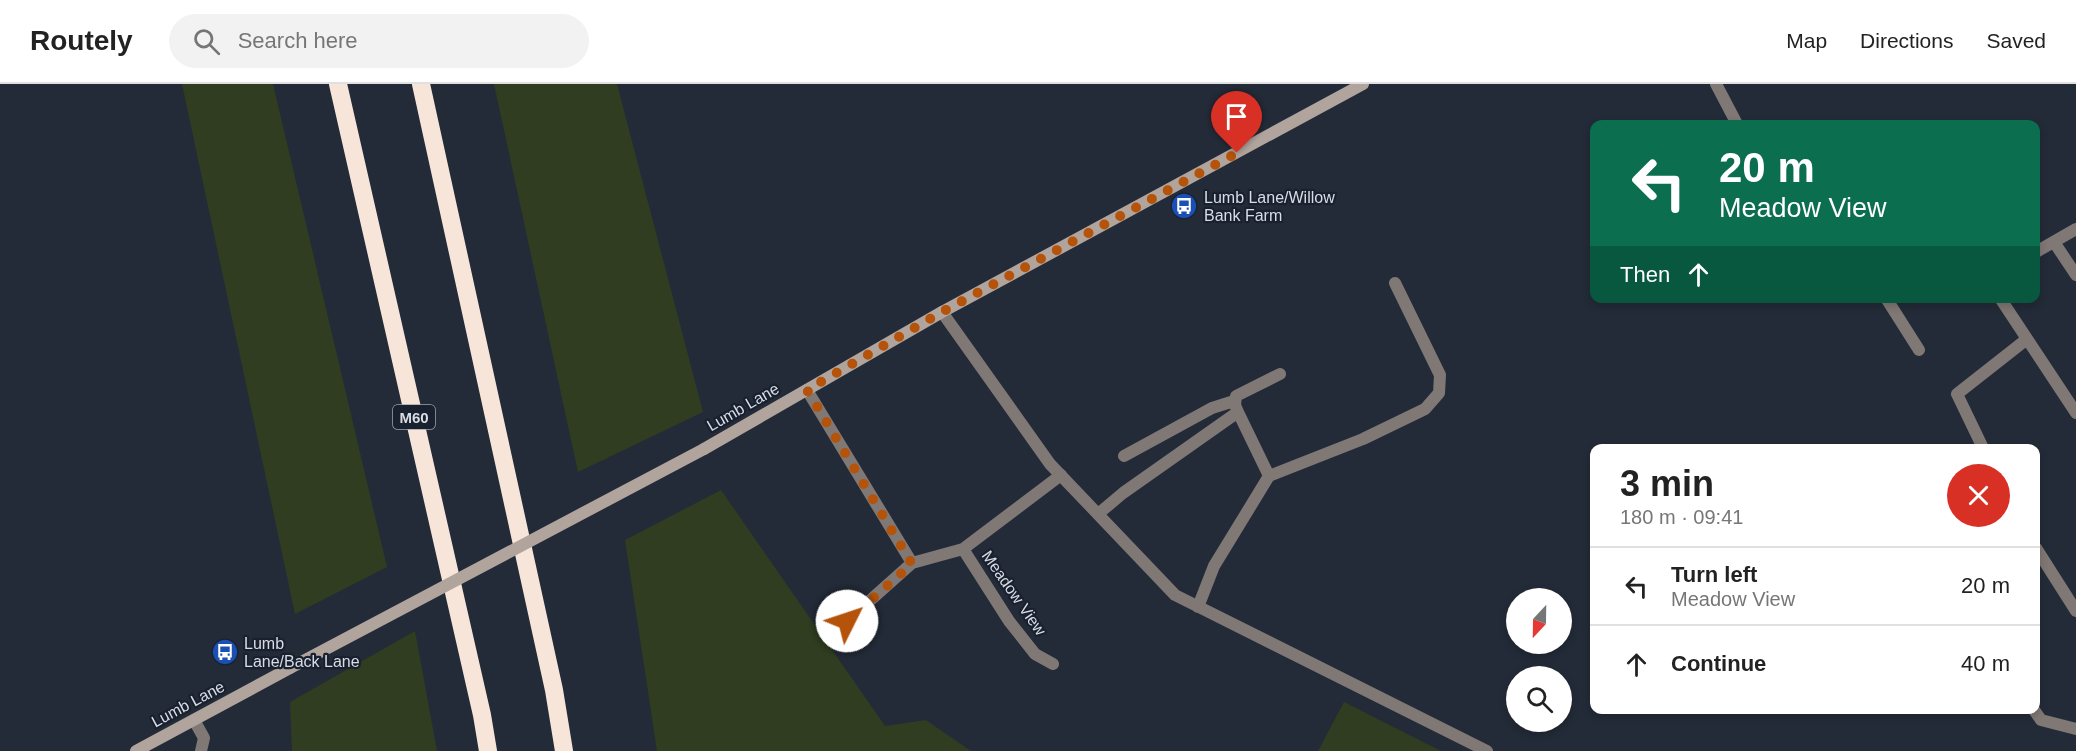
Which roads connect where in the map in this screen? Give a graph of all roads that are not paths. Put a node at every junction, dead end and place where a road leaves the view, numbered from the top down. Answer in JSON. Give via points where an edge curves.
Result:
{"nodes":[{"id":1,"x":338,"y":84,"type":"edge"},
{"id":2,"x":421,"y":84,"type":"edge"},
{"id":3,"x":1363,"y":84,"type":"edge"},
{"id":4,"x":1716,"y":84,"type":"edge"},
{"id":5,"x":1735,"y":120,"type":"edge"},
{"id":6,"x":2076,"y":229,"type":"edge"},
{"id":7,"x":2054,"y":242,"type":"junction"},
{"id":8,"x":2040,"y":250,"type":"edge"},
{"id":9,"x":2076,"y":274,"type":"edge"},
{"id":10,"x":1395,"y":283,"type":"dead end"},
{"id":11,"x":1889,"y":303,"type":"edge"},
{"id":12,"x":2003,"y":303,"type":"edge"},
{"id":13,"x":942,"y":312,"type":"junction"},
{"id":14,"x":2027,"y":339,"type":"junction"},
{"id":15,"x":1919,"y":350,"type":"dead end"},
{"id":16,"x":1280,"y":374,"type":"dead end"},
{"id":17,"x":807,"y":390,"type":"junction"},
{"id":18,"x":1236,"y":407,"type":"junction"},
{"id":19,"x":2076,"y":413,"type":"edge"},
{"id":20,"x":1981,"y":444,"type":"edge"},
{"id":21,"x":1124,"y":456,"type":"dead end"},
{"id":22,"x":1061,"y":476,"type":"junction"},
{"id":23,"x":1269,"y":476,"type":"junction"},
{"id":24,"x":1098,"y":514,"type":"junction"},
{"id":25,"x":963,"y":549,"type":"junction"},
{"id":26,"x":2040,"y":554,"type":"edge"},
{"id":27,"x":912,"y":564,"type":"junction"},
{"id":28,"x":1198,"y":607,"type":"junction"},
{"id":29,"x":2076,"y":610,"type":"edge"},
{"id":30,"x":847,"y":621,"type":"dead end"},
{"id":31,"x":1053,"y":664,"type":"dead end"},
{"id":32,"x":2037,"y":714,"type":"edge"},
{"id":33,"x":194,"y":720,"type":"junction"},
{"id":34,"x":2076,"y":729,"type":"edge"},
{"id":35,"x":136,"y":751,"type":"edge"},
{"id":36,"x":201,"y":751,"type":"edge"},
{"id":37,"x":488,"y":751,"type":"edge"},
{"id":38,"x":564,"y":751,"type":"edge"},
{"id":39,"x":1487,"y":751,"type":"edge"}],
"edges":[{"from":1,"to":37,"type":"highway","number":"M60"},
{"from":2,"to":38,"type":"highway","via":[[554,690]]},
{"from":3,"to":13,"type":"street","name":"Lumb Lane"},
{"from":4,"to":5,"type":"street"},
{"from":6,"to":7,"type":"street"},
{"from":7,"to":8,"type":"street"},
{"from":7,"to":9,"type":"street"},
{"from":10,"to":23,"type":"street","via":[[1440,375],[1439,393],[1425,409],[1363,440]]},
{"from":11,"to":15,"type":"street"},
{"from":12,"to":14,"type":"street"},
{"from":13,"to":17,"type":"street","name":"Lumb Lane"},
{"from":13,"to":22,"type":"street"},
{"from":14,"to":19,"type":"street"},
{"from":14,"to":20,"type":"street","via":[[1957,394]]},
{"from":16,"to":18,"type":"street","via":[[1236,396]]},
{"from":17,"to":27,"type":"street"},
{"from":17,"to":33,"type":"street","name":"Lumb Lane","bridge":true,"via":[[704,449]]},
{"from":18,"to":21,"type":"street","via":[[1212,408]]},
{"from":18,"to":23,"type":"street"},
{"from":18,"to":24,"type":"street"},
{"from":22,"to":24,"type":"street"},
{"from":22,"to":25,"type":"street"},
{"from":23,"to":28,"type":"street","via":[[1214,566]]},
{"from":24,"to":28,"type":"street","via":[[1175,595]]},
{"from":25,"to":27,"type":"street","name":"Meadow View"},
{"from":25,"to":31,"type":"street","name":"Meadow View","via":[[1035,654]]},
{"from":26,"to":29,"type":"street"},
{"from":27,"to":30,"type":"street","name":"Meadow View"},
{"from":28,"to":39,"type":"street"},
{"from":32,"to":34,"type":"street","via":[[2041,720]]},
{"from":33,"to":35,"type":"street","name":"Lumb Lane"},
{"from":33,"to":36,"type":"street","via":[[204,738]]}]}
